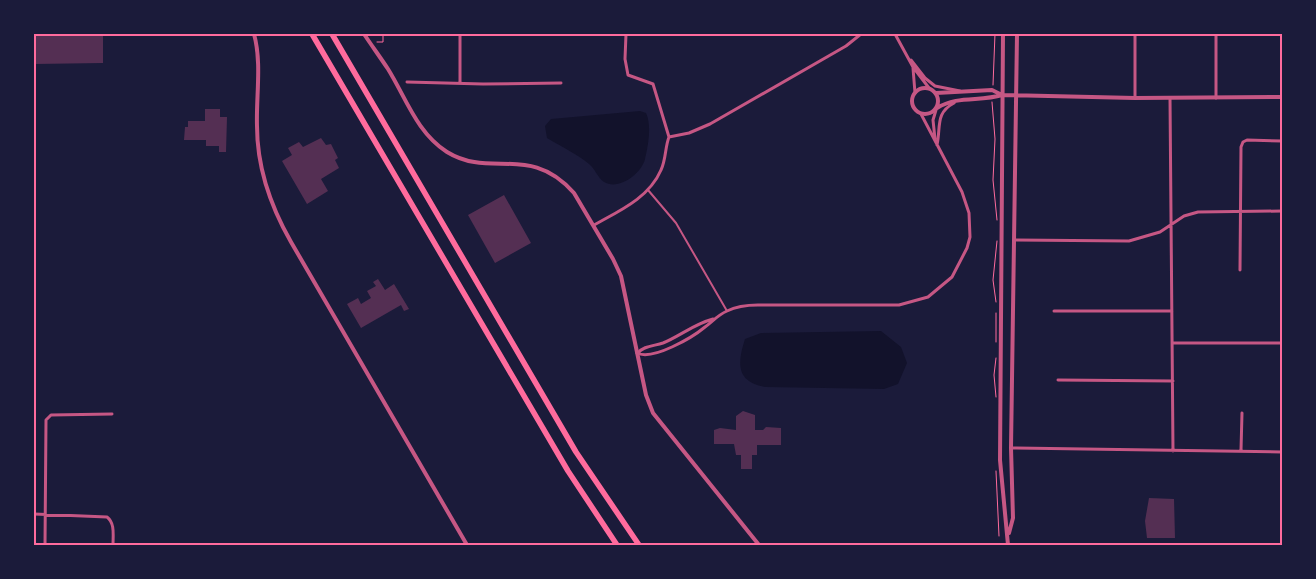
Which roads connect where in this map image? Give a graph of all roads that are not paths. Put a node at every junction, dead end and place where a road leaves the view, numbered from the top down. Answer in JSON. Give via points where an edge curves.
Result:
{"nodes":[{"id":1,"x":254,"y":34,"type":"edge"},
{"id":2,"x":312,"y":34,"type":"edge"},
{"id":3,"x":332,"y":34,"type":"edge"},
{"id":4,"x":364,"y":34,"type":"edge"},
{"id":5,"x":460,"y":34,"type":"edge"},
{"id":6,"x":626,"y":34,"type":"edge"},
{"id":7,"x":861,"y":34,"type":"edge"},
{"id":8,"x":895,"y":34,"type":"edge"},
{"id":9,"x":1003,"y":34,"type":"edge"},
{"id":10,"x":1017,"y":34,"type":"edge"},
{"id":11,"x":1135,"y":34,"type":"edge"},
{"id":12,"x":1216,"y":34,"type":"edge"},
{"id":13,"x":910,"y":60,"type":"junction"},
{"id":14,"x":913,"y":67,"type":"junction"},
{"id":15,"x":407,"y":82,"type":"dead end"},
{"id":16,"x":460,"y":83,"type":"junction"},
{"id":17,"x":561,"y":83,"type":"dead end"},
{"id":18,"x":929,"y":88,"type":"junction"},
{"id":19,"x":960,"y":91,"type":"junction"},
{"id":20,"x":915,"y":92,"type":"junction"},
{"id":21,"x":936,"y":93,"type":"junction"},
{"id":22,"x":1002,"y":95,"type":"junction"},
{"id":23,"x":1015,"y":95,"type":"junction"},
{"id":24,"x":1282,"y":97,"type":"edge"},
{"id":25,"x":962,"y":98,"type":"junction"},
{"id":26,"x":1135,"y":98,"type":"junction"},
{"id":27,"x":1170,"y":98,"type":"junction"},
{"id":28,"x":1216,"y":98,"type":"junction"},
{"id":29,"x":936,"y":109,"type":"junction"},
{"id":30,"x":922,"y":114,"type":"junction"},
{"id":31,"x":670,"y":137,"type":"junction"},
{"id":32,"x":935,"y":140,"type":"junction"},
{"id":33,"x":1282,"y":141,"type":"edge"},
{"id":34,"x":937,"y":145,"type":"junction"},
{"id":35,"x":648,"y":190,"type":"junction"},
{"id":36,"x":1240,"y":210,"type":"junction"},
{"id":37,"x":1282,"y":211,"type":"edge"},
{"id":38,"x":1172,"y":224,"type":"junction"},
{"id":39,"x":594,"y":225,"type":"junction"},
{"id":40,"x":1013,"y":240,"type":"junction"},
{"id":41,"x":1240,"y":270,"type":"dead end"},
{"id":42,"x":727,"y":311,"type":"junction"},
{"id":43,"x":1054,"y":311,"type":"dead end"},
{"id":44,"x":1172,"y":311,"type":"junction"},
{"id":45,"x":713,"y":318,"type":"junction"},
{"id":46,"x":1173,"y":343,"type":"junction"},
{"id":47,"x":1282,"y":343,"type":"edge"},
{"id":48,"x":637,"y":353,"type":"junction"},
{"id":49,"x":1058,"y":380,"type":"dead end"},
{"id":50,"x":1173,"y":381,"type":"junction"},
{"id":51,"x":1242,"y":413,"type":"dead end"},
{"id":52,"x":112,"y":414,"type":"dead end"},
{"id":53,"x":1011,"y":448,"type":"junction"},
{"id":54,"x":1241,"y":450,"type":"junction"},
{"id":55,"x":1173,"y":451,"type":"junction"},
{"id":56,"x":1282,"y":452,"type":"edge"},
{"id":57,"x":34,"y":514,"type":"edge"},
{"id":58,"x":46,"y":514,"type":"junction"},
{"id":59,"x":1008,"y":535,"type":"junction"},
{"id":60,"x":45,"y":545,"type":"edge"},
{"id":61,"x":113,"y":545,"type":"edge"},
{"id":62,"x":467,"y":545,"type":"edge"},
{"id":63,"x":617,"y":545,"type":"edge"},
{"id":64,"x":639,"y":545,"type":"edge"},
{"id":65,"x":759,"y":545,"type":"edge"},
{"id":66,"x":1008,"y":545,"type":"edge"}],
"edges":[{"from":1,"to":62,"type":"street","via":[[258,55],[258,148],[274,210]]},
{"from":2,"to":63,"type":"highway","via":[[568,471]]},
{"from":3,"to":64,"type":"highway","via":[[576,452]]},
{"from":4,"to":39,"type":"street","via":[[421,128],[438,145],[449,153],[474,161],[541,168],[566,184]]},
{"from":5,"to":16,"type":"street"},
{"from":6,"to":31,"type":"street","via":[[628,74],[653,84]]},
{"from":7,"to":31,"type":"street","via":[[846,46],[710,124]]},
{"from":8,"to":13,"type":"street"},
{"from":9,"to":22,"type":"street"},
{"from":10,"to":23,"type":"street"},
{"from":11,"to":26,"type":"street"},
{"from":12,"to":28,"type":"street"},
{"from":13,"to":14,"type":"street"},
{"from":13,"to":19,"type":"street","via":[[935,86]]},
{"from":14,"to":18,"type":"street"},
{"from":14,"to":20,"type":"street"},
{"from":15,"to":16,"type":"street"},
{"from":16,"to":17,"type":"street"},
{"from":18,"to":20,"type":"street"},
{"from":18,"to":21,"type":"street"},
{"from":19,"to":21,"type":"street"},
{"from":19,"to":22,"type":"street","via":[[992,90]]},
{"from":20,"to":30,"type":"street","via":[[912,104]]},
{"from":21,"to":29,"type":"street","via":[[939,102]]},
{"from":22,"to":23,"type":"street"},
{"from":22,"to":25,"type":"street"},
{"from":22,"to":59,"type":"street","via":[[1000,460]]},
{"from":23,"to":26,"type":"street"},
{"from":23,"to":40,"type":"street"},
{"from":24,"to":28,"type":"street"},
{"from":25,"to":29,"type":"street"},
{"from":25,"to":34,"type":"street","via":[[949,105],[940,116]]},
{"from":26,"to":27,"type":"street"},
{"from":27,"to":28,"type":"street"},
{"from":27,"to":38,"type":"street"},
{"from":29,"to":30,"type":"street","via":[[930,114]]},
{"from":29,"to":32,"type":"street","via":[[933,120]]},
{"from":30,"to":32,"type":"street"},
{"from":31,"to":35,"type":"street","via":[[662,170]]},
{"from":32,"to":34,"type":"street"},
{"from":33,"to":36,"type":"street","via":[[1243,142]]},
{"from":34,"to":42,"type":"street","via":[[966,200],[970,225],[961,264],[937,292],[899,305],[758,305]]},
{"from":35,"to":39,"type":"street"},
{"from":35,"to":42,"type":"lane","via":[[675,221]]},
{"from":36,"to":37,"type":"street"},
{"from":36,"to":38,"type":"street","via":[[1198,212]]},
{"from":36,"to":41,"type":"street"},
{"from":38,"to":40,"type":"street","via":[[1145,238],[1129,241]]},
{"from":38,"to":44,"type":"street"},
{"from":39,"to":48,"type":"street","via":[[621,276]]},
{"from":40,"to":53,"type":"street"},
{"from":42,"to":45,"type":"street"},
{"from":43,"to":44,"type":"street"},
{"from":44,"to":46,"type":"street"},
{"from":45,"to":48,"type":"street"},
{"from":45,"to":48,"type":"street","via":[[672,347],[645,355]]},
{"from":46,"to":47,"type":"street"},
{"from":46,"to":50,"type":"street"},
{"from":48,"to":65,"type":"street","via":[[653,413]]},
{"from":49,"to":50,"type":"street"},
{"from":50,"to":55,"type":"street"},
{"from":51,"to":54,"type":"street"},
{"from":52,"to":58,"type":"street","via":[[61,413],[46,420]]},
{"from":53,"to":55,"type":"street"},
{"from":53,"to":59,"type":"street","via":[[1013,518]]},
{"from":54,"to":55,"type":"street"},
{"from":54,"to":56,"type":"street"},
{"from":57,"to":58,"type":"street"},
{"from":58,"to":60,"type":"street"},
{"from":58,"to":61,"type":"street","via":[[98,515],[111,520]]},
{"from":59,"to":66,"type":"street"}]}
